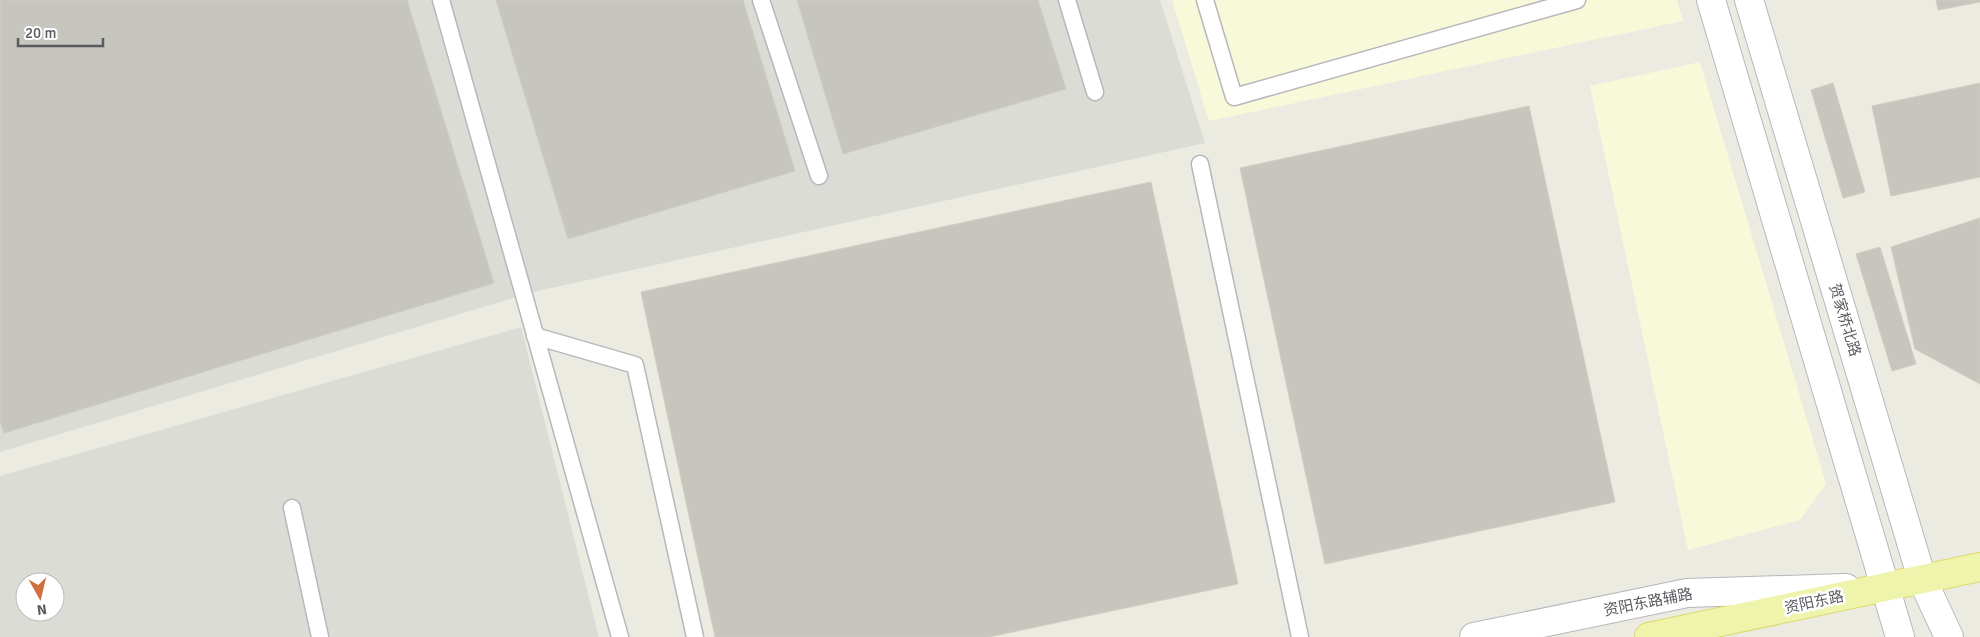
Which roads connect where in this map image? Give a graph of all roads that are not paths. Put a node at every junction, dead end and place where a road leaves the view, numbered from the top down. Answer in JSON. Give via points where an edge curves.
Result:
{"nodes":[{"id":1,"x":441,"y":0,"type":"edge"},
{"id":2,"x":761,"y":0,"type":"edge"},
{"id":3,"x":1068,"y":0,"type":"edge"},
{"id":4,"x":1205,"y":0,"type":"edge"},
{"id":5,"x":1577,"y":0,"type":"edge"},
{"id":6,"x":1711,"y":0,"type":"edge"},
{"id":7,"x":1749,"y":0,"type":"edge"},
{"id":8,"x":1095,"y":92,"type":"dead end"},
{"id":9,"x":1200,"y":164,"type":"dead end"},
{"id":10,"x":819,"y":176,"type":"dead end"},
{"id":11,"x":535,"y":336,"type":"junction"},
{"id":12,"x":292,"y":508,"type":"dead end"},
{"id":13,"x":1980,"y":554,"type":"edge"},
{"id":14,"x":1980,"y":567,"type":"edge"},
{"id":15,"x":1922,"y":579,"type":"junction"},
{"id":16,"x":1885,"y":587,"type":"junction"},
{"id":17,"x":320,"y":637,"type":"edge"},
{"id":18,"x":620,"y":637,"type":"edge"},
{"id":19,"x":695,"y":637,"type":"edge"},
{"id":20,"x":1300,"y":637,"type":"edge"},
{"id":21,"x":1474,"y":637,"type":"edge"},
{"id":22,"x":1649,"y":637,"type":"edge"},
{"id":23,"x":1900,"y":637,"type":"edge"},
{"id":24,"x":1949,"y":637,"type":"edge"}],
"edges":[{"from":1,"to":11,"type":"lane"},
{"from":2,"to":10,"type":"lane"},
{"from":3,"to":8,"type":"lane"},
{"from":4,"to":5,"type":"lane","via":[[1234,97]]},
{"from":6,"to":16,"type":"main road"},
{"from":7,"to":15,"type":"main road","name":"贺家桥北路"},
{"from":9,"to":20,"type":"lane"},
{"from":11,"to":18,"type":"lane"},
{"from":11,"to":19,"type":"lane","via":[[635,365]]},
{"from":12,"to":17,"type":"lane"},
{"from":13,"to":15,"type":"main road"},
{"from":14,"to":15,"type":"main road","name":"资阳东路"},
{"from":15,"to":16,"type":"main road","name":"资阳东路"},
{"from":15,"to":24,"type":"main road","name":"贺家桥北路"},
{"from":16,"to":21,"type":"main road","name":"资阳东路辅路","via":[[1687,593]]},
{"from":16,"to":22,"type":"main road","name":"资阳东路"},
{"from":16,"to":23,"type":"main road"}]}
